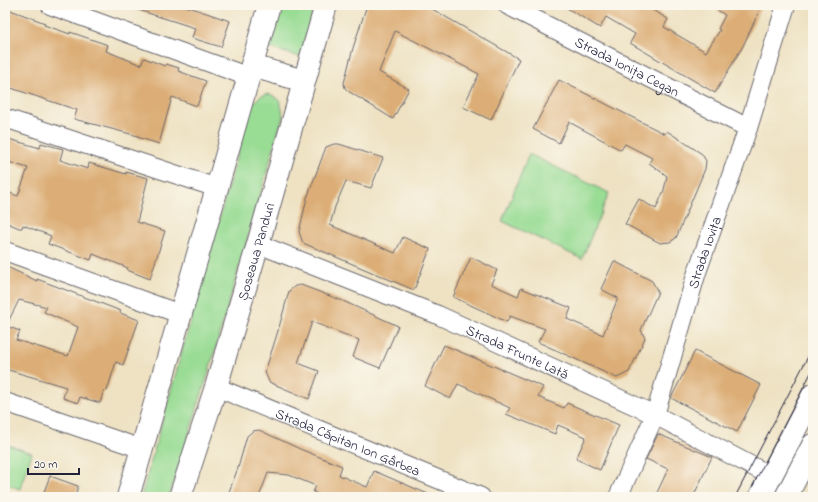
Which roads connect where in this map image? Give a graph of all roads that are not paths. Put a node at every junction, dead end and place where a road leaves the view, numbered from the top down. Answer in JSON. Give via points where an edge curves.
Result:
{"nodes":[{"id":1,"x":50,"y":5,"type":"edge"},
{"id":2,"x":269,"y":5,"type":"edge"},
{"id":3,"x":326,"y":5,"type":"edge"},
{"id":4,"x":507,"y":5,"type":"edge"},
{"id":5,"x":786,"y":5,"type":"edge"},
{"id":6,"x":251,"y":71,"type":"junction"},
{"id":7,"x":304,"y":81,"type":"junction"},
{"id":8,"x":5,"y":118,"type":"edge"},
{"id":9,"x":748,"y":128,"type":"junction"},
{"id":10,"x":218,"y":188,"type":"junction"},
{"id":11,"x":258,"y":244,"type":"junction"},
{"id":12,"x":5,"y":251,"type":"edge"},
{"id":13,"x":180,"y":314,"type":"junction"},
{"id":14,"x":216,"y":387,"type":"junction"},
{"id":15,"x":813,"y":395,"type":"edge"},
{"id":16,"x":5,"y":402,"type":"edge"},
{"id":17,"x":655,"y":415,"type":"junction"},
{"id":18,"x":813,"y":445,"type":"edge"},
{"id":19,"x":142,"y":449,"type":"junction"},
{"id":20,"x":771,"y":476,"type":"junction"},
{"id":21,"x":789,"y":492,"type":"edge"},
{"id":22,"x":128,"y":497,"type":"edge"},
{"id":23,"x":180,"y":497,"type":"edge"},
{"id":24,"x":481,"y":497,"type":"edge"},
{"id":25,"x":618,"y":497,"type":"edge"},
{"id":26,"x":760,"y":497,"type":"edge"}],
"edges":[{"from":1,"to":6,"type":"street"},
{"from":2,"to":6,"type":"main road"},
{"from":3,"to":7,"type":"main road","name":"Șoseaua Panduri"},
{"from":4,"to":9,"type":"street","name":"Strada Ionița Cegan"},
{"from":5,"to":9,"type":"street","name":"Strada Iovița"},
{"from":6,"to":7,"type":"main road"},
{"from":6,"to":10,"type":"main road"},
{"from":7,"to":11,"type":"main road","name":"Șoseaua Panduri"},
{"from":8,"to":10,"type":"street"},
{"from":9,"to":17,"type":"street","name":"Strada Iovița","via":[[697,272]]},
{"from":10,"to":13,"type":"main road"},
{"from":11,"to":14,"type":"main road","name":"Șoseaua Panduri"},
{"from":11,"to":17,"type":"street","name":"Strada Frunte Lată","via":[[438,314]]},
{"from":12,"to":13,"type":"street"},
{"from":13,"to":19,"type":"main road"},
{"from":14,"to":23,"type":"main road","name":"Șoseaua Panduri"},
{"from":14,"to":24,"type":"street","name":"Strada Căpitan Ion Gârbea"},
{"from":15,"to":20,"type":"main road"},
{"from":16,"to":19,"type":"street"},
{"from":17,"to":20,"type":"street","name":"Strada Frunte Lată"},
{"from":17,"to":25,"type":"street","name":"Strada Iovița"},
{"from":18,"to":21,"type":"main road"},
{"from":19,"to":22,"type":"main road"},
{"from":20,"to":21,"type":"main road"},
{"from":20,"to":26,"type":"main road"}]}
